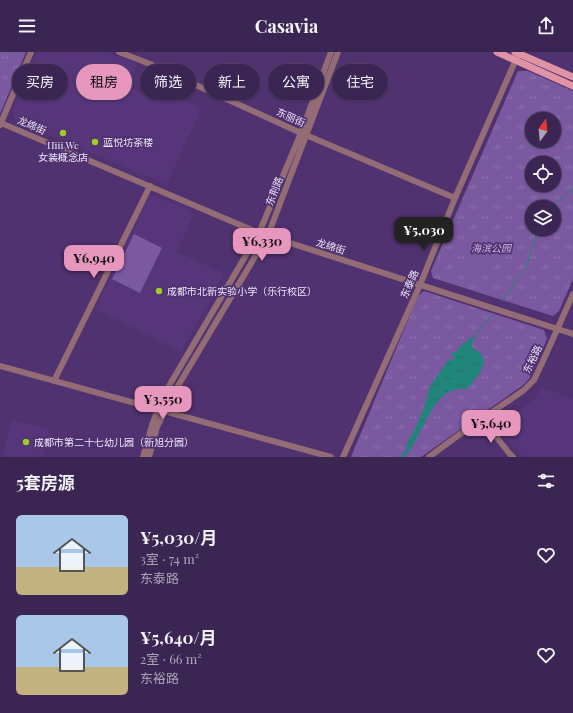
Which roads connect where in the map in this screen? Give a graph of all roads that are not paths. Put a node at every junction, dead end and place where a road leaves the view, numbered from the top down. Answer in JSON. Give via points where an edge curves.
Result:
{"nodes":[{"id":1,"x":31,"y":52,"type":"edge"},
{"id":2,"x":119,"y":52,"type":"edge"},
{"id":3,"x":331,"y":52,"type":"edge"},
{"id":4,"x":338,"y":52,"type":"edge"},
{"id":5,"x":496,"y":52,"type":"edge"},
{"id":6,"x":517,"y":54,"type":"edge"},
{"id":7,"x":573,"y":77,"type":"edge"},
{"id":8,"x":573,"y":86,"type":"edge"},
{"id":9,"x":0,"y":124,"type":"edge"},
{"id":10,"x":303,"y":134,"type":"junction"},
{"id":11,"x":150,"y":186,"type":"junction"},
{"id":12,"x":455,"y":198,"type":"junction"},
{"id":13,"x":259,"y":232,"type":"junction"},
{"id":14,"x":268,"y":235,"type":"junction"},
{"id":15,"x":420,"y":285,"type":"junction"},
{"id":16,"x":573,"y":294,"type":"edge"},
{"id":17,"x":558,"y":330,"type":"junction"},
{"id":18,"x":573,"y":334,"type":"edge"},
{"id":19,"x":0,"y":366,"type":"edge"},
{"id":20,"x":54,"y":381,"type":"junction"},
{"id":21,"x":158,"y":409,"type":"junction"},
{"id":22,"x":165,"y":411,"type":"junction"},
{"id":23,"x":482,"y":419,"type":"junction"},
{"id":24,"x":143,"y":457,"type":"edge"},
{"id":25,"x":149,"y":457,"type":"edge"},
{"id":26,"x":331,"y":457,"type":"edge"},
{"id":27,"x":343,"y":457,"type":"edge"},
{"id":28,"x":429,"y":457,"type":"edge"},
{"id":29,"x":513,"y":457,"type":"edge"}],
"edges":[{"from":1,"to":9,"type":"street"},
{"from":2,"to":10,"type":"street","name":"东丽街"},
{"from":3,"to":10,"type":"street","name":"东荆路"},
{"from":4,"to":10,"type":"street","name":"东荆路"},
{"from":5,"to":6,"type":"main road"},
{"from":6,"to":7,"type":"main road"},
{"from":6,"to":8,"type":"main road"},
{"from":6,"to":12,"type":"street","name":"东泰路"},
{"from":9,"to":11,"type":"street","name":"龙绵街"},
{"from":10,"to":12,"type":"street","name":"东丽街"},
{"from":10,"to":13,"type":"street","name":"东荆路"},
{"from":10,"to":14,"type":"street","name":"东荆路"},
{"from":11,"to":13,"type":"street","name":"龙绵街"},
{"from":11,"to":20,"type":"street"},
{"from":12,"to":15,"type":"street","name":"东泰路"},
{"from":13,"to":14,"type":"street","name":"龙绵街"},
{"from":13,"to":21,"type":"street","name":"东荆路"},
{"from":14,"to":15,"type":"street","name":"龙绵街"},
{"from":14,"to":22,"type":"street","name":"东荆路"},
{"from":15,"to":17,"type":"street","name":"龙绵街"},
{"from":15,"to":27,"type":"street","name":"东泰路"},
{"from":16,"to":17,"type":"street","name":"东裕路"},
{"from":17,"to":18,"type":"street","name":"龙绵街"},
{"from":17,"to":23,"type":"street","name":"东裕路","via":[[534,380]]},
{"from":19,"to":20,"type":"street"},
{"from":20,"to":21,"type":"street"},
{"from":21,"to":22,"type":"street"},
{"from":21,"to":24,"type":"street","name":"东荆路"},
{"from":22,"to":25,"type":"street","name":"东荆路","via":[[157,427]]},
{"from":22,"to":26,"type":"street"},
{"from":23,"to":28,"type":"street","name":"东裕路"},
{"from":23,"to":29,"type":"street"}]}
